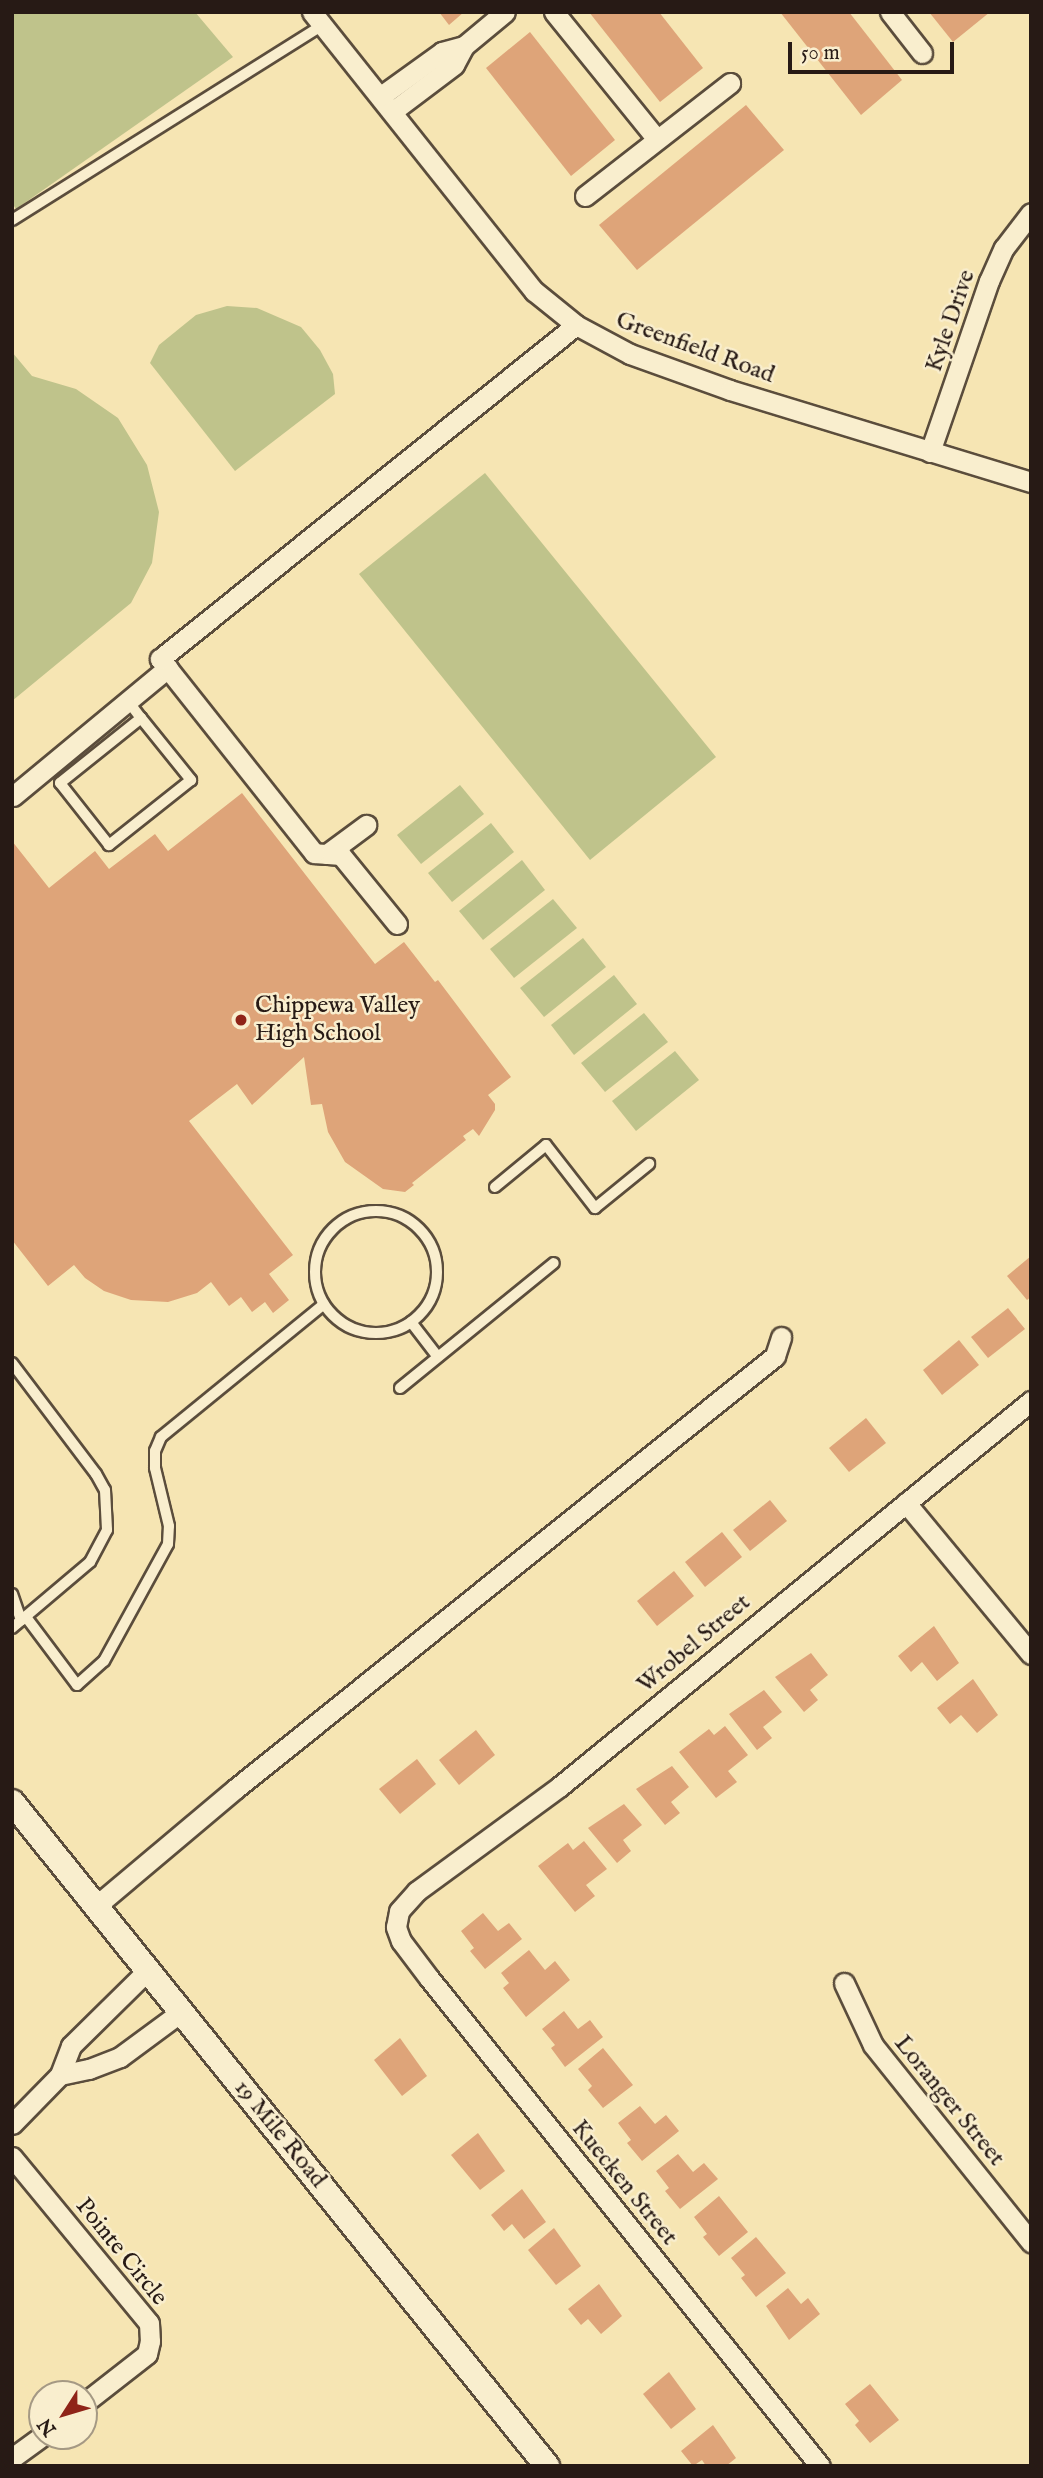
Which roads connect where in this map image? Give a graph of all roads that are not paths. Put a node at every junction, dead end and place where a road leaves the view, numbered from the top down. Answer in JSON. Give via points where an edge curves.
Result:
{"nodes":[{"id":1,"x":505,"y":12,"type":"edge"},
{"id":2,"x":554,"y":12,"type":"edge"},
{"id":3,"x":890,"y":12,"type":"edge"},
{"id":4,"x":318,"y":19,"type":"edge"},
{"id":5,"x":922,"y":53,"type":"dead end"},
{"id":6,"x":730,"y":83,"type":"dead end"},
{"id":7,"x":387,"y":104,"type":"junction"},
{"id":8,"x":656,"y":138,"type":"junction"},
{"id":9,"x":585,"y":196,"type":"dead end"},
{"id":10,"x":1031,"y":214,"type":"edge"},
{"id":11,"x":12,"y":219,"type":"edge"},
{"id":12,"x":576,"y":325,"type":"junction"},
{"id":13,"x":930,"y":452,"type":"junction"},
{"id":14,"x":1031,"y":482,"type":"edge"},
{"id":15,"x":168,"y":668,"type":"junction"},
{"id":16,"x":128,"y":701,"type":"junction"},
{"id":17,"x":141,"y":718,"type":"junction"},
{"id":18,"x":54,"y":775,"type":"junction"},
{"id":19,"x":13,"y":796,"type":"edge"},
{"id":20,"x":366,"y":825,"type":"dead end"},
{"id":21,"x":327,"y":854,"type":"junction"},
{"id":22,"x":397,"y":924,"type":"dead end"},
{"id":23,"x":649,"y":1164,"type":"dead end"},
{"id":24,"x":495,"y":1187,"type":"dead end"},
{"id":25,"x":554,"y":1263,"type":"dead end"},
{"id":26,"x":324,"y":1304,"type":"junction"},
{"id":27,"x":411,"y":1322,"type":"junction"},
{"id":28,"x":781,"y":1337,"type":"dead end"},
{"id":29,"x":438,"y":1357,"type":"junction"},
{"id":30,"x":12,"y":1363,"type":"edge"},
{"id":31,"x":400,"y":1388,"type":"dead end"},
{"id":32,"x":1031,"y":1401,"type":"edge"},
{"id":33,"x":906,"y":1503,"type":"junction"},
{"id":34,"x":12,"y":1594,"type":"edge"},
{"id":35,"x":24,"y":1618,"type":"junction"},
{"id":36,"x":12,"y":1628,"type":"edge"},
{"id":37,"x":1031,"y":1654,"type":"edge"},
{"id":38,"x":12,"y":1802,"type":"edge"},
{"id":39,"x":96,"y":1906,"type":"junction"},
{"id":40,"x":396,"y":1927,"type":"joint"},
{"id":41,"x":148,"y":1970,"type":"junction"},
{"id":42,"x":844,"y":1983,"type":"dead end"},
{"id":43,"x":181,"y":2012,"type":"junction"},
{"id":44,"x":60,"y":2075,"type":"junction"},
{"id":45,"x":12,"y":2124,"type":"edge"},
{"id":46,"x":12,"y":2157,"type":"edge"},
{"id":47,"x":1031,"y":2242,"type":"edge"},
{"id":48,"x":98,"y":2392,"type":"edge"},
{"id":49,"x":28,"y":2446,"type":"edge"},
{"id":50,"x":12,"y":2458,"type":"edge"},
{"id":51,"x":547,"y":2466,"type":"edge"},
{"id":52,"x":820,"y":2466,"type":"edge"}],
"edges":[{"from":1,"to":7,"type":"street","via":[[464,46],[454,65]]},
{"from":2,"to":8,"type":"street"},
{"from":3,"to":5,"type":"street"},
{"from":4,"to":7,"type":"street","name":"Greenfield Road"},
{"from":4,"to":11,"type":"lane"},
{"from":6,"to":8,"type":"street"},
{"from":7,"to":12,"type":"street","name":"Greenfield Road","via":[[534,292]]},
{"from":8,"to":9,"type":"street"},
{"from":10,"to":13,"type":"street","name":"Kyle Drive","via":[[1004,247],[989,281]]},
{"from":12,"to":13,"type":"street","name":"Greenfield Road","via":[[674,371]]},
{"from":12,"to":15,"type":"street","via":[[160,659]]},
{"from":13,"to":14,"type":"street","name":"Greenfield Road"},
{"from":15,"to":16,"type":"street"},
{"from":15,"to":21,"type":"street","via":[[314,853]]},
{"from":16,"to":17,"type":"lane"},
{"from":16,"to":18,"type":"street"},
{"from":17,"to":18,"type":"lane"},
{"from":17,"to":18,"type":"lane","via":[[191,780],[109,845]]},
{"from":18,"to":19,"type":"street"},
{"from":20,"to":21,"type":"street"},
{"from":21,"to":22,"type":"street","via":[[341,855]]},
{"from":23,"to":24,"type":"lane","via":[[595,1209],[546,1145]]},
{"from":25,"to":29,"type":"lane"},
{"from":26,"to":27,"type":"lane","via":[[354,1329],[393,1331]]},
{"from":26,"to":27,"type":"lane","via":[[315,1268],[329,1233],[360,1213],[398,1214],[427,1238],[435,1255],[434,1293]]},
{"from":26,"to":35,"type":"lane","via":[[161,1437],[155,1468],[169,1526],[168,1544],[104,1661],[78,1685]]},
{"from":27,"to":29,"type":"lane"},
{"from":28,"to":39,"type":"street","via":[[775,1356]]},
{"from":29,"to":31,"type":"lane"},
{"from":30,"to":35,"type":"lane","via":[[96,1474],[105,1490],[107,1530],[90,1562]]},
{"from":32,"to":33,"type":"street","name":"Wrobel Street"},
{"from":33,"to":37,"type":"street"},
{"from":33,"to":40,"type":"street","name":"Wrobel Street","via":[[558,1787],[416,1891],[398,1912]]},
{"from":34,"to":35,"type":"lane"},
{"from":35,"to":36,"type":"lane"},
{"from":38,"to":39,"type":"street","name":"19 Mile Road"},
{"from":39,"to":41,"type":"street","name":"19 Mile Road"},
{"from":40,"to":52,"type":"street","name":"Kuecken Street","via":[[429,1978]]},
{"from":41,"to":43,"type":"street","name":"19 Mile Road"},
{"from":41,"to":44,"type":"street","via":[[71,2046]]},
{"from":42,"to":47,"type":"street","name":"Loranger Street","via":[[873,2045]]},
{"from":43,"to":44,"type":"street","via":[[120,2057]]},
{"from":43,"to":51,"type":"street","name":"19 Mile Road"},
{"from":44,"to":45,"type":"street"},
{"from":46,"to":48,"type":"street","name":"Pointe Circle","via":[[149,2323],[146,2354]]},
{"from":49,"to":50,"type":"street"}]}
